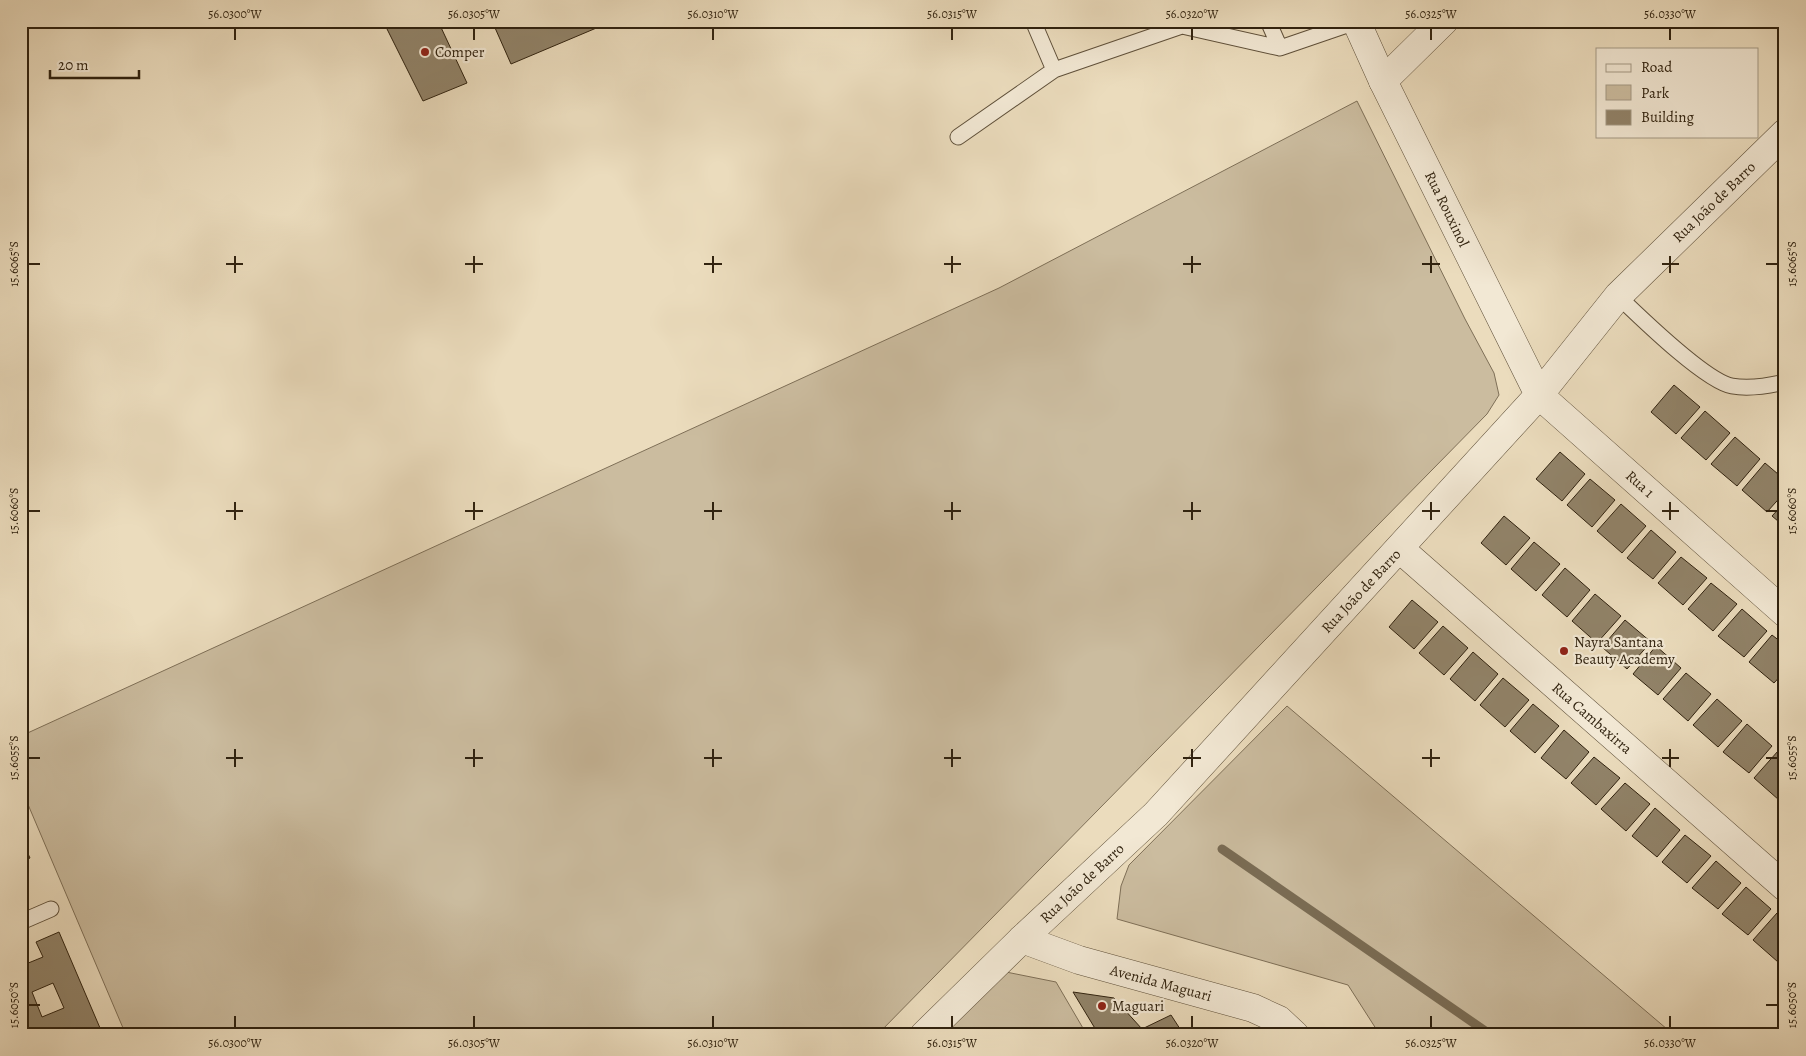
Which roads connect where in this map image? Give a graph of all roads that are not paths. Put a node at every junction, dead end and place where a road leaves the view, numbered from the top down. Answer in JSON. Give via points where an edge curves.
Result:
{"nodes":[{"id":1,"x":1033,"y":21,"type":"edge"},
{"id":2,"x":1268,"y":21,"type":"edge"},
{"id":3,"x":1444,"y":21,"type":"edge"},
{"id":4,"x":1356,"y":22,"type":"edge"},
{"id":5,"x":1280,"y":48,"type":"junction"},
{"id":6,"x":1054,"y":70,"type":"junction"},
{"id":7,"x":1383,"y":80,"type":"junction"},
{"id":8,"x":1785,"y":133,"type":"edge"},
{"id":9,"x":958,"y":137,"type":"dead end"},
{"id":10,"x":1618,"y":296,"type":"junction"},
{"id":11,"x":1785,"y":382,"type":"edge"},
{"id":12,"x":1539,"y":395,"type":"junction"},
{"id":13,"x":1400,"y":549,"type":"junction"},
{"id":14,"x":1785,"y":613,"type":"edge"},
{"id":15,"x":1785,"y":887,"type":"edge"},
{"id":16,"x":51,"y":909,"type":"dead end"},
{"id":17,"x":21,"y":922,"type":"edge"},
{"id":18,"x":1022,"y":939,"type":"junction"},
{"id":19,"x":924,"y":1035,"type":"edge"},
{"id":20,"x":1295,"y":1035,"type":"edge"}],
"edges":[{"from":1,"to":6,"type":"lane"},
{"from":2,"to":5,"type":"lane"},
{"from":3,"to":7,"type":"street"},
{"from":4,"to":5,"type":"lane"},
{"from":4,"to":7,"type":"street","name":"Rua Rouxinol"},
{"from":5,"to":6,"type":"lane","via":[[1182,26]]},
{"from":6,"to":9,"type":"lane"},
{"from":7,"to":12,"type":"street","name":"Rua Rouxinol"},
{"from":8,"to":10,"type":"street","name":"Rua João de Barro"},
{"from":10,"to":11,"type":"lane","via":[[1703,371],[1730,386],[1763,387]]},
{"from":10,"to":12,"type":"street","name":"Rua João de Barro"},
{"from":12,"to":13,"type":"street","name":"Rua João de Barro"},
{"from":12,"to":14,"type":"street","name":"Rua 1"},
{"from":13,"to":15,"type":"street","name":"Rua Cambaxirra"},
{"from":13,"to":18,"type":"street","name":"Rua João de Barro","via":[[1156,814]]},
{"from":16,"to":17,"type":"lane"},
{"from":18,"to":19,"type":"street","name":"Rua João de Barro"},
{"from":18,"to":20,"type":"street","name":"Avenida Maguari","via":[[1079,960],[1254,1008],[1279,1020]]}]}
